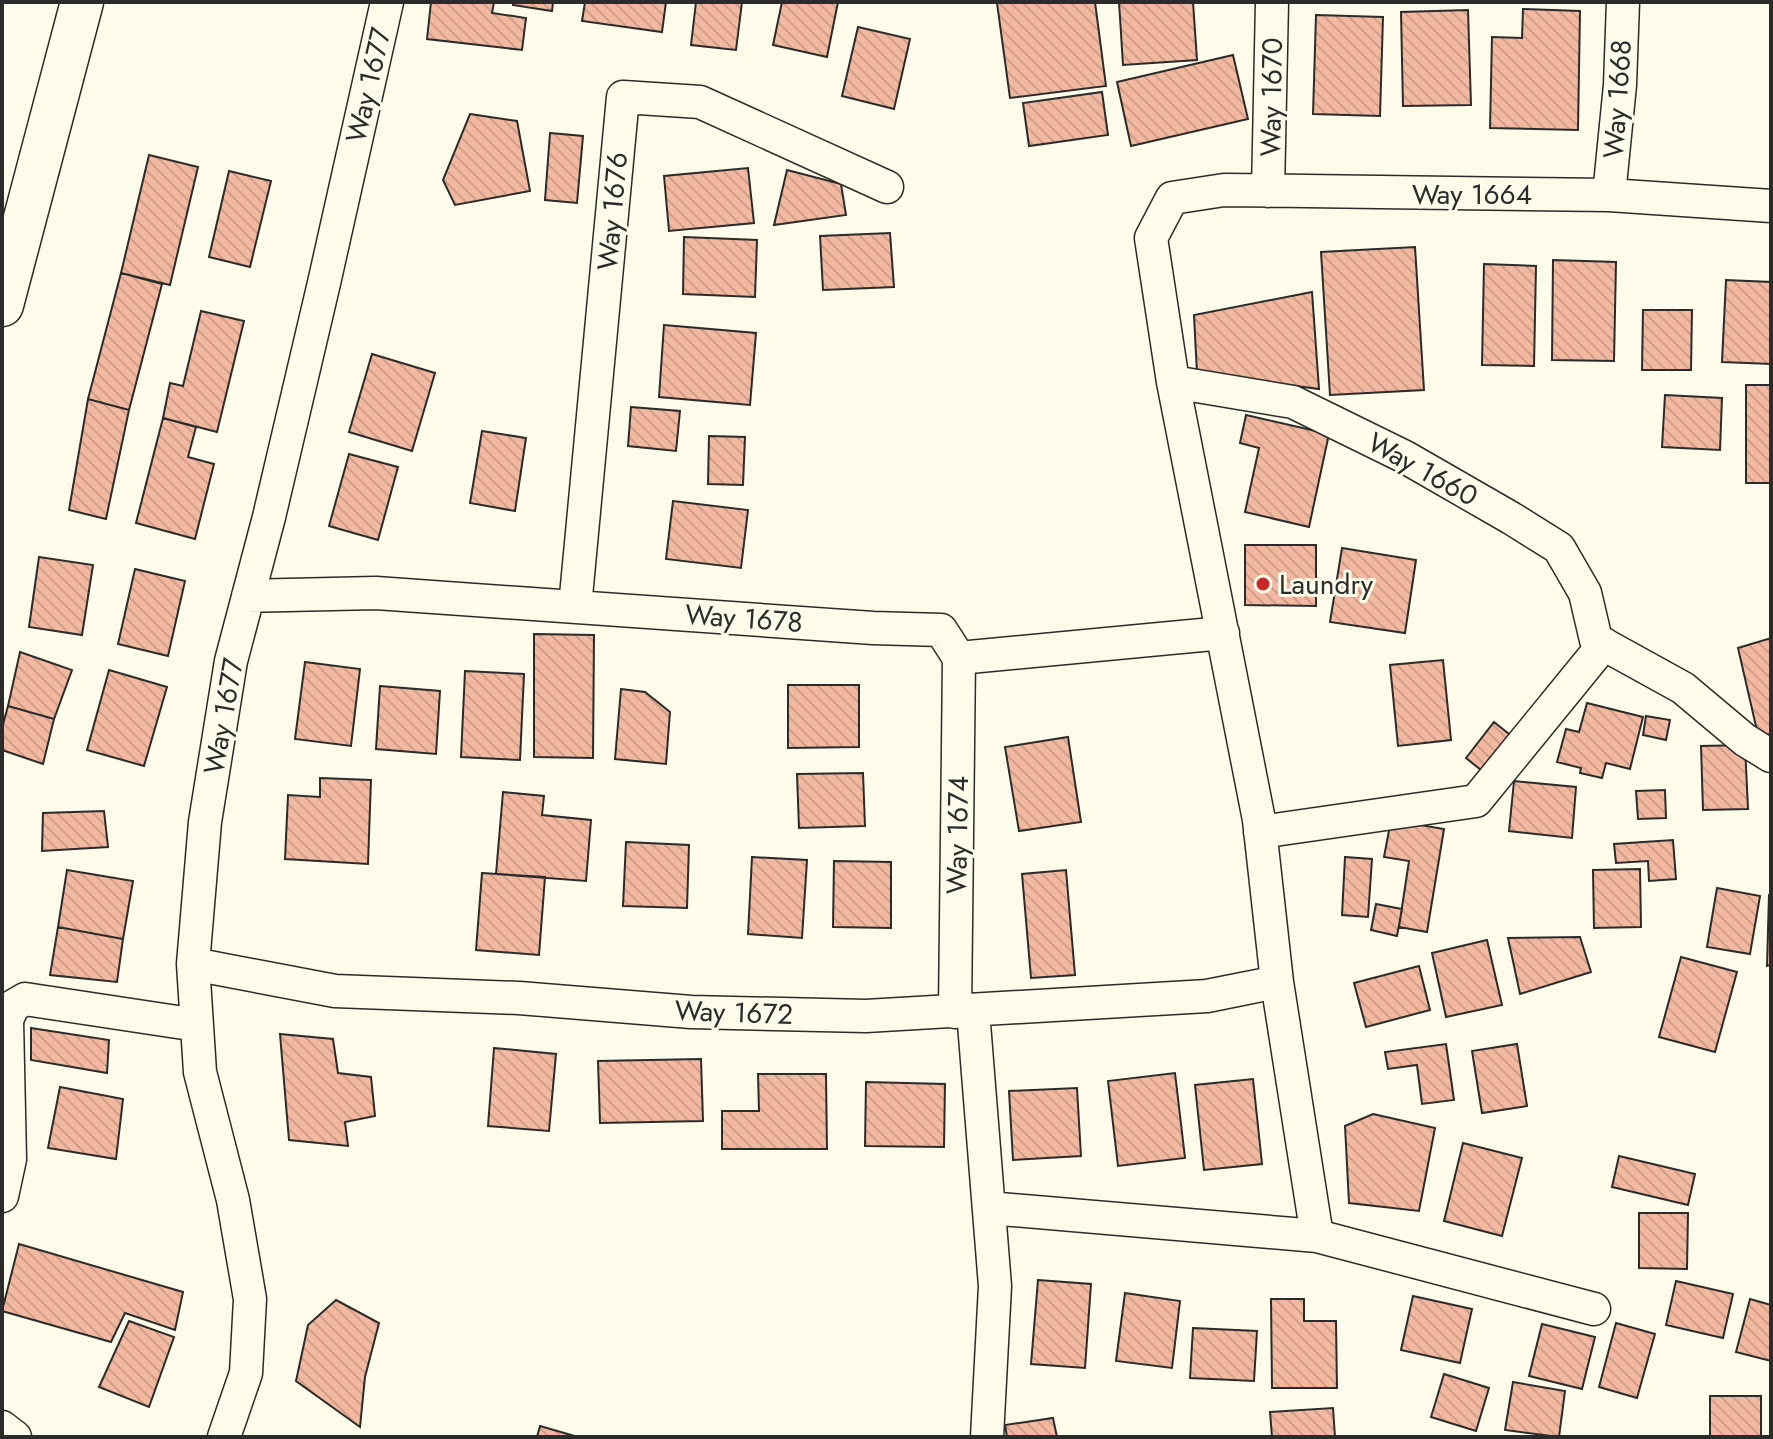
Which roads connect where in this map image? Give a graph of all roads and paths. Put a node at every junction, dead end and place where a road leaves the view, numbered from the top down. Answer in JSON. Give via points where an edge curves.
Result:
{"nodes":[{"id":1,"x":82,"y":2,"type":"edge"},
{"id":2,"x":387,"y":2,"type":"edge"},
{"id":3,"x":1272,"y":2,"type":"edge"},
{"id":4,"x":1623,"y":2,"type":"edge"},
{"id":5,"x":887,"y":187,"type":"dead end"},
{"id":6,"x":1268,"y":191,"type":"junction"},
{"id":7,"x":1609,"y":195,"type":"junction"},
{"id":8,"x":1771,"y":206,"type":"edge"},
{"id":9,"x":2,"y":305,"type":"edge"},
{"id":10,"x":1173,"y":382,"type":"junction"},
{"id":11,"x":248,"y":596,"type":"junction"},
{"id":12,"x":575,"y":607,"type":"junction"},
{"id":13,"x":1223,"y":633,"type":"junction"},
{"id":14,"x":1604,"y":644,"type":"junction"},
{"id":15,"x":959,"y":658,"type":"junction"},
{"id":16,"x":1771,"y":756,"type":"edge"},
{"id":17,"x":1260,"y":832,"type":"junction"},
{"id":18,"x":193,"y":964,"type":"junction"},
{"id":19,"x":1277,"y":982,"type":"junction"},
{"id":20,"x":964,"y":1011,"type":"junction"},
{"id":21,"x":197,"y":1025,"type":"junction"},
{"id":22,"x":2,"y":1196,"type":"edge"},
{"id":23,"x":989,"y":1208,"type":"junction"},
{"id":24,"x":1317,"y":1236,"type":"junction"},
{"id":25,"x":1594,"y":1309,"type":"dead end"},
{"id":26,"x":2,"y":1427,"type":"edge"},
{"id":27,"x":15,"y":1437,"type":"edge"},
{"id":28,"x":224,"y":1437,"type":"edge"},
{"id":29,"x":987,"y":1437,"type":"edge"}],
"edges":[{"from":1,"to":9,"type":"main road"},
{"from":2,"to":11,"type":"street","name":"Way 1677"},
{"from":3,"to":6,"type":"street","name":"Way 1670"},
{"from":4,"to":7,"type":"street","name":"Way 1668"},
{"from":5,"to":12,"type":"street","name":"Way 1676","via":[[700,102],[623,97]]},
{"from":6,"to":7,"type":"street","name":"Way 1664"},
{"from":6,"to":10,"type":"street","name":"Way 1664","via":[[1224,190],[1172,198],[1151,238]]},
{"from":7,"to":8,"type":"street","name":"Way 1664"},
{"from":10,"to":13,"type":"street"},
{"from":10,"to":14,"type":"street","name":"Way 1660","via":[[1293,402],[1405,457],[1511,518],[1559,548],[1585,593],[1596,640]]},
{"from":11,"to":12,"type":"street","name":"Way 1678","via":[[376,593]]},
{"from":11,"to":18,"type":"street","name":"Way 1677","via":[[231,661],[205,822]]},
{"from":12,"to":15,"type":"street","name":"Way 1678","via":[[941,630]]},
{"from":13,"to":15,"type":"street"},
{"from":13,"to":17,"type":"street"},
{"from":14,"to":16,"type":"street","via":[[1683,688]]},
{"from":14,"to":17,"type":"street","via":[[1476,801]]},
{"from":15,"to":20,"type":"street","name":"Way 1674"},
{"from":17,"to":19,"type":"street"},
{"from":18,"to":20,"type":"street","name":"Way 1672","via":[[335,991],[691,1012],[866,1016]]},
{"from":18,"to":21,"type":"street","name":"Way 1677"},
{"from":19,"to":20,"type":"street","name":"Way 1672","via":[[1207,996]]},
{"from":19,"to":24,"type":"street"},
{"from":20,"to":23,"type":"street","name":"Way 1674"},
{"from":21,"to":22,"type":"street","via":[[25,999],[13,1006],[7,1020],[10,1159]]},
{"from":21,"to":28,"type":"street","name":"Way 1677","via":[[200,1072],[233,1200],[250,1299],[246,1373]]},
{"from":23,"to":24,"type":"street"},
{"from":23,"to":29,"type":"street","name":"Way 1674","via":[[995,1286]]},
{"from":24,"to":25,"type":"street"},
{"from":26,"to":27,"type":"street"}]}
